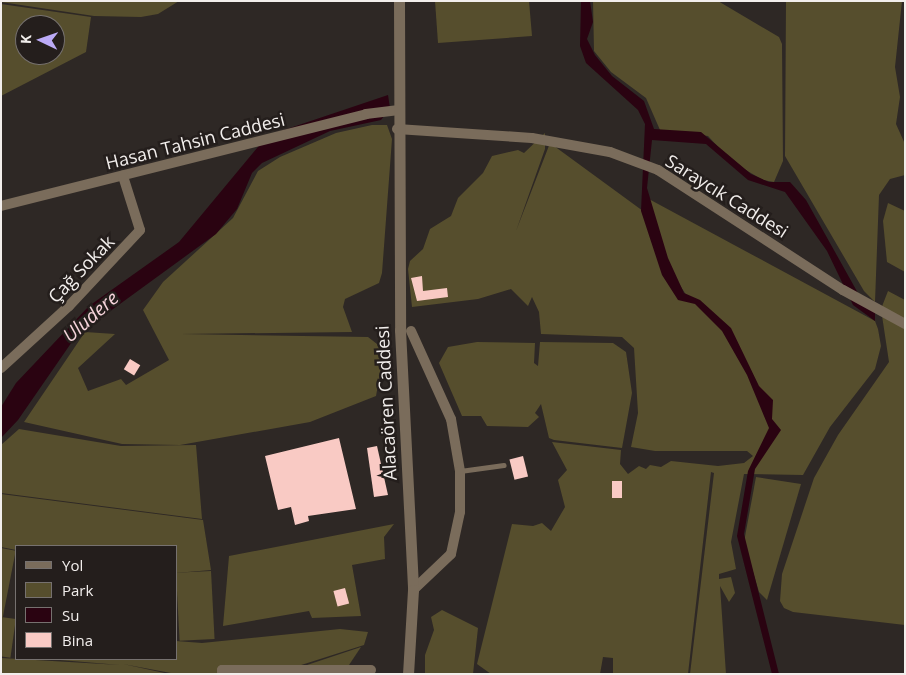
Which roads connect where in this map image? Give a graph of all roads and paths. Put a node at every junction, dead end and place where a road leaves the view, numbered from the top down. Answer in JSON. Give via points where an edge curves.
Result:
{"nodes":[{"id":1,"x":399,"y":1,"type":"edge"},
{"id":2,"x":397,"y":110,"type":"junction"},
{"id":3,"x":397,"y":129,"type":"junction"},
{"id":4,"x":122,"y":176,"type":"junction"},
{"id":5,"x":1,"y":206,"type":"edge"},
{"id":6,"x":905,"y":324,"type":"edge"},
{"id":7,"x":411,"y":331,"type":"dead end"},
{"id":8,"x":1,"y":368,"type":"edge"},
{"id":9,"x":504,"y":464,"type":"dead end"},
{"id":10,"x":460,"y":471,"type":"junction"},
{"id":11,"x":413,"y":590,"type":"junction"},
{"id":12,"x":371,"y":670,"type":"dead end"},
{"id":13,"x":222,"y":674,"type":"edge"},
{"id":14,"x":408,"y":674,"type":"edge"}],
"edges":[{"from":1,"to":2,"type":"street","name":"Alacaören Caddesi"},
{"from":2,"to":3,"type":"street","name":"Alacaören Caddesi"},
{"from":2,"to":4,"type":"street","name":"Hasan Tahsin Caddesi","via":[[366,114]]},
{"from":3,"to":6,"type":"street","name":"Saraycık Caddesi","via":[[532,138],[610,152],[658,170],[843,290]]},
{"from":3,"to":11,"type":"street","name":"Alacaören Caddesi","via":[[400,359]]},
{"from":4,"to":5,"type":"street","name":"Hasan Tahsin Caddesi"},
{"from":4,"to":8,"type":"street","name":"Çağ Sokak","via":[[140,230],[69,306]]},
{"from":7,"to":10,"type":"street","via":[[451,419]]},
{"from":9,"to":10,"type":"lane"},
{"from":10,"to":11,"type":"street","via":[[460,512],[451,554]]},
{"from":11,"to":14,"type":"street","name":"Alacaören Caddesi"},
{"from":12,"to":13,"type":"street","via":[[222,670]]}]}
